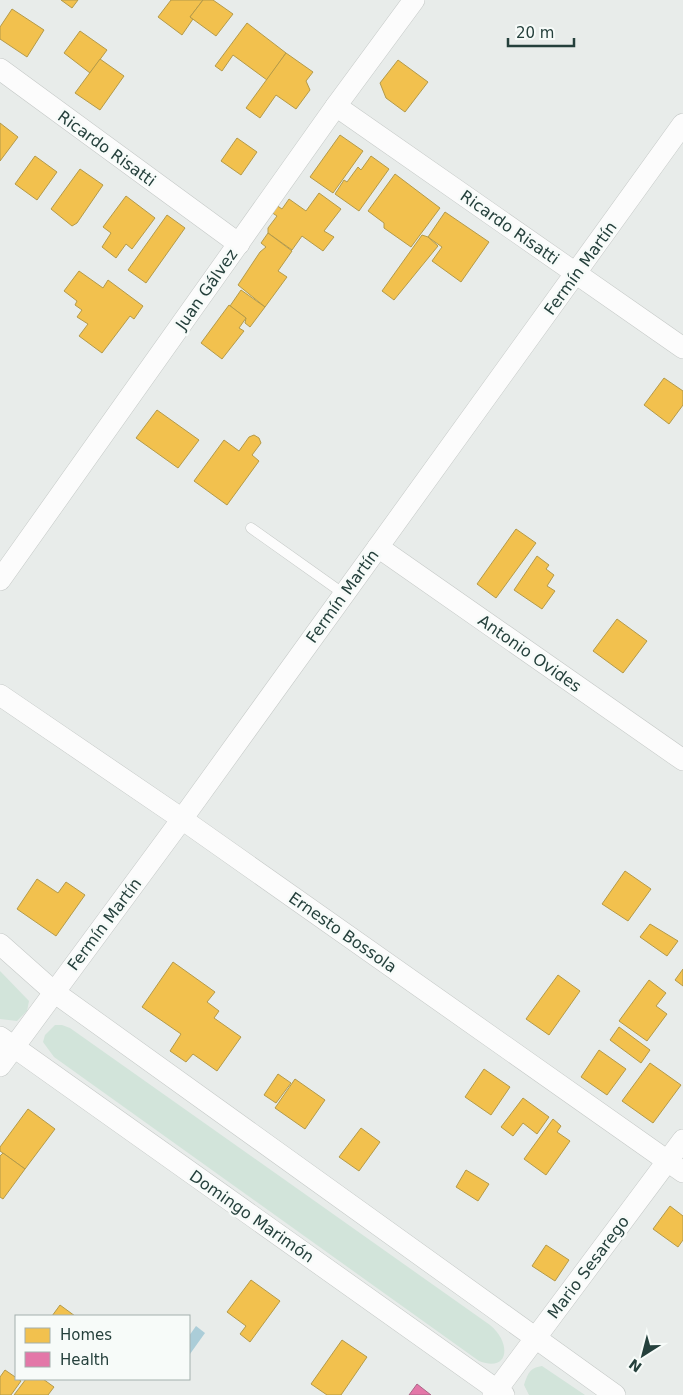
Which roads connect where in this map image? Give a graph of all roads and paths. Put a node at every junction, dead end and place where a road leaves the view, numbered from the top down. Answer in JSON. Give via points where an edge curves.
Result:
{"nodes":[{"id":1,"x":414,"y":0,"type":"edge"},
{"id":2,"x":0,"y":69,"type":"edge"},
{"id":3,"x":336,"y":106,"type":"junction"},
{"id":4,"x":683,"y":124,"type":"edge"},
{"id":5,"x":239,"y":244,"type":"junction"},
{"id":6,"x":576,"y":272,"type":"junction"},
{"id":7,"x":683,"y":348,"type":"edge"},
{"id":8,"x":251,"y":528,"type":"dead end"},
{"id":9,"x":378,"y":546,"type":"junction"},
{"id":10,"x":0,"y":580,"type":"edge"},
{"id":11,"x":344,"y":594,"type":"junction"},
{"id":12,"x":0,"y":695,"type":"edge"},
{"id":13,"x":683,"y":760,"type":"edge"},
{"id":14,"x":182,"y":819,"type":"junction"},
{"id":15,"x":0,"y":944,"type":"edge"},
{"id":16,"x":54,"y":992,"type":"junction"},
{"id":17,"x":7,"y":1042,"type":"edge"},
{"id":18,"x":0,"y":1066,"type":"edge"},
{"id":19,"x":683,"y":1140,"type":"edge"},
{"id":20,"x":675,"y":1167,"type":"edge"},
{"id":21,"x":536,"y":1338,"type":"junction"},
{"id":22,"x":498,"y":1393,"type":"edge"},
{"id":23,"x":615,"y":1395,"type":"edge"}],
"edges":[{"from":1,"to":3,"type":"street","name":"Juan Gálvez"},
{"from":2,"to":5,"type":"street","name":"Ricardo Risatti"},
{"from":3,"to":5,"type":"street","name":"Juan Gálvez"},
{"from":3,"to":6,"type":"street","name":"Ricardo Risatti"},
{"from":4,"to":6,"type":"street","name":"Fermín Martín"},
{"from":5,"to":10,"type":"street","name":"Juan Gálvez"},
{"from":6,"to":7,"type":"street","name":"Ricardo Risatti"},
{"from":6,"to":9,"type":"street","name":"Fermín Martín"},
{"from":8,"to":11,"type":"lane"},
{"from":9,"to":11,"type":"street","name":"Fermín Martín"},
{"from":9,"to":13,"type":"street","name":"Antonio Ovides"},
{"from":11,"to":14,"type":"street","name":"Fermín Martín"},
{"from":12,"to":14,"type":"street","name":"Ernesto Bossola"},
{"from":14,"to":16,"type":"street","name":"Fermín Martín"},
{"from":14,"to":20,"type":"street","name":"Ernesto Bossola"},
{"from":15,"to":16,"type":"street"},
{"from":16,"to":17,"type":"street","name":"Fermín Martín"},
{"from":16,"to":21,"type":"street"},
{"from":17,"to":18,"type":"street","name":"Fermín Martín"},
{"from":17,"to":22,"type":"street","name":"Domingo Marimón"},
{"from":19,"to":20,"type":"street","name":"Mario Sesarego"},
{"from":20,"to":21,"type":"street","name":"Mario Sesarego"},
{"from":21,"to":22,"type":"street","name":"Mario Sesarego"},
{"from":21,"to":23,"type":"street"}]}
